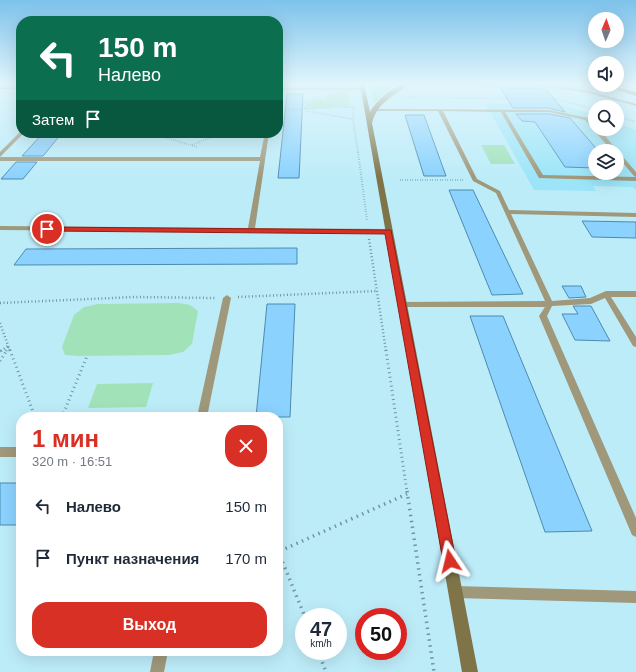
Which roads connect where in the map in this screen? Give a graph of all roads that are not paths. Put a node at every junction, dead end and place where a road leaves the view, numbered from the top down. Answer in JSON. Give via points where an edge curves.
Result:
{"nodes":[{"id":1,"x":367,"y":115,"type":"edge"},
{"id":2,"x":371,"y":115,"type":"edge"},
{"id":3,"x":443,"y":115,"type":"edge"},
{"id":4,"x":505,"y":115,"type":"edge"},
{"id":5,"x":568,"y":115,"type":"edge"},
{"id":6,"x":588,"y":121,"type":"edge"},
{"id":7,"x":368,"y":124,"type":"junction"},
{"id":8,"x":601,"y":136,"type":"edge"},
{"id":9,"x":17,"y":138,"type":"edge"},
{"id":10,"x":266,"y":138,"type":"edge"},
{"id":11,"x":609,"y":144,"type":"edge"},
{"id":12,"x":0,"y":155,"type":"edge"},
{"id":13,"x":0,"y":159,"type":"edge"},
{"id":14,"x":262,"y":159,"type":"junction"},
{"id":15,"x":624,"y":161,"type":"edge"},
{"id":16,"x":636,"y":175,"type":"edge"},
{"id":17,"x":636,"y":179,"type":"edge"},
{"id":18,"x":507,"y":212,"type":"junction"},
{"id":19,"x":636,"y":215,"type":"edge"},
{"id":20,"x":0,"y":228,"type":"edge"},
{"id":21,"x":251,"y":231,"type":"junction"},
{"id":22,"x":388,"y":232,"type":"junction"},
{"id":23,"x":606,"y":294,"type":"junction"},
{"id":24,"x":636,"y":294,"type":"edge"},
{"id":25,"x":226,"y":298,"type":"road end"},
{"id":26,"x":550,"y":304,"type":"junction"},
{"id":27,"x":403,"y":305,"type":"junction"},
{"id":28,"x":636,"y":344,"type":"edge"},
{"id":29,"x":203,"y":412,"type":"edge"},
{"id":30,"x":0,"y":452,"type":"edge"},
{"id":31,"x":16,"y":452,"type":"edge"},
{"id":32,"x":636,"y":531,"type":"edge"},
{"id":33,"x":455,"y":592,"type":"junction"},
{"id":34,"x":636,"y":597,"type":"edge"},
{"id":35,"x":160,"y":656,"type":"edge"},
{"id":36,"x":157,"y":672,"type":"edge"},
{"id":37,"x":470,"y":672,"type":"edge"}],
"edges":[{"from":1,"to":7,"type":"main road"},
{"from":2,"to":7,"type":"main road"},
{"from":3,"to":18,"type":"lane","via":[[475,180],[498,192]]},
{"from":4,"to":17,"type":"lane","via":[[541,177]]},
{"from":5,"to":6,"type":"lane"},
{"from":7,"to":22,"type":"main road"},
{"from":8,"to":11,"type":"lane"},
{"from":9,"to":12,"type":"lane"},
{"from":10,"to":14,"type":"lane"},
{"from":13,"to":14,"type":"lane"},
{"from":14,"to":21,"type":"lane"},
{"from":15,"to":16,"type":"lane"},
{"from":18,"to":19,"type":"lane"},
{"from":18,"to":26,"type":"lane"},
{"from":20,"to":21,"type":"lane"},
{"from":21,"to":22,"type":"lane"},
{"from":22,"to":27,"type":"main road"},
{"from":23,"to":24,"type":"lane"},
{"from":23,"to":26,"type":"lane","via":[[591,301]]},
{"from":23,"to":28,"type":"lane"},
{"from":25,"to":29,"type":"lane"},
{"from":26,"to":27,"type":"lane"},
{"from":26,"to":32,"type":"lane","via":[[543,316]]},
{"from":27,"to":33,"type":"main road"},
{"from":30,"to":31,"type":"lane"},
{"from":33,"to":34,"type":"lane"},
{"from":33,"to":37,"type":"main road"},
{"from":35,"to":36,"type":"lane"}]}
